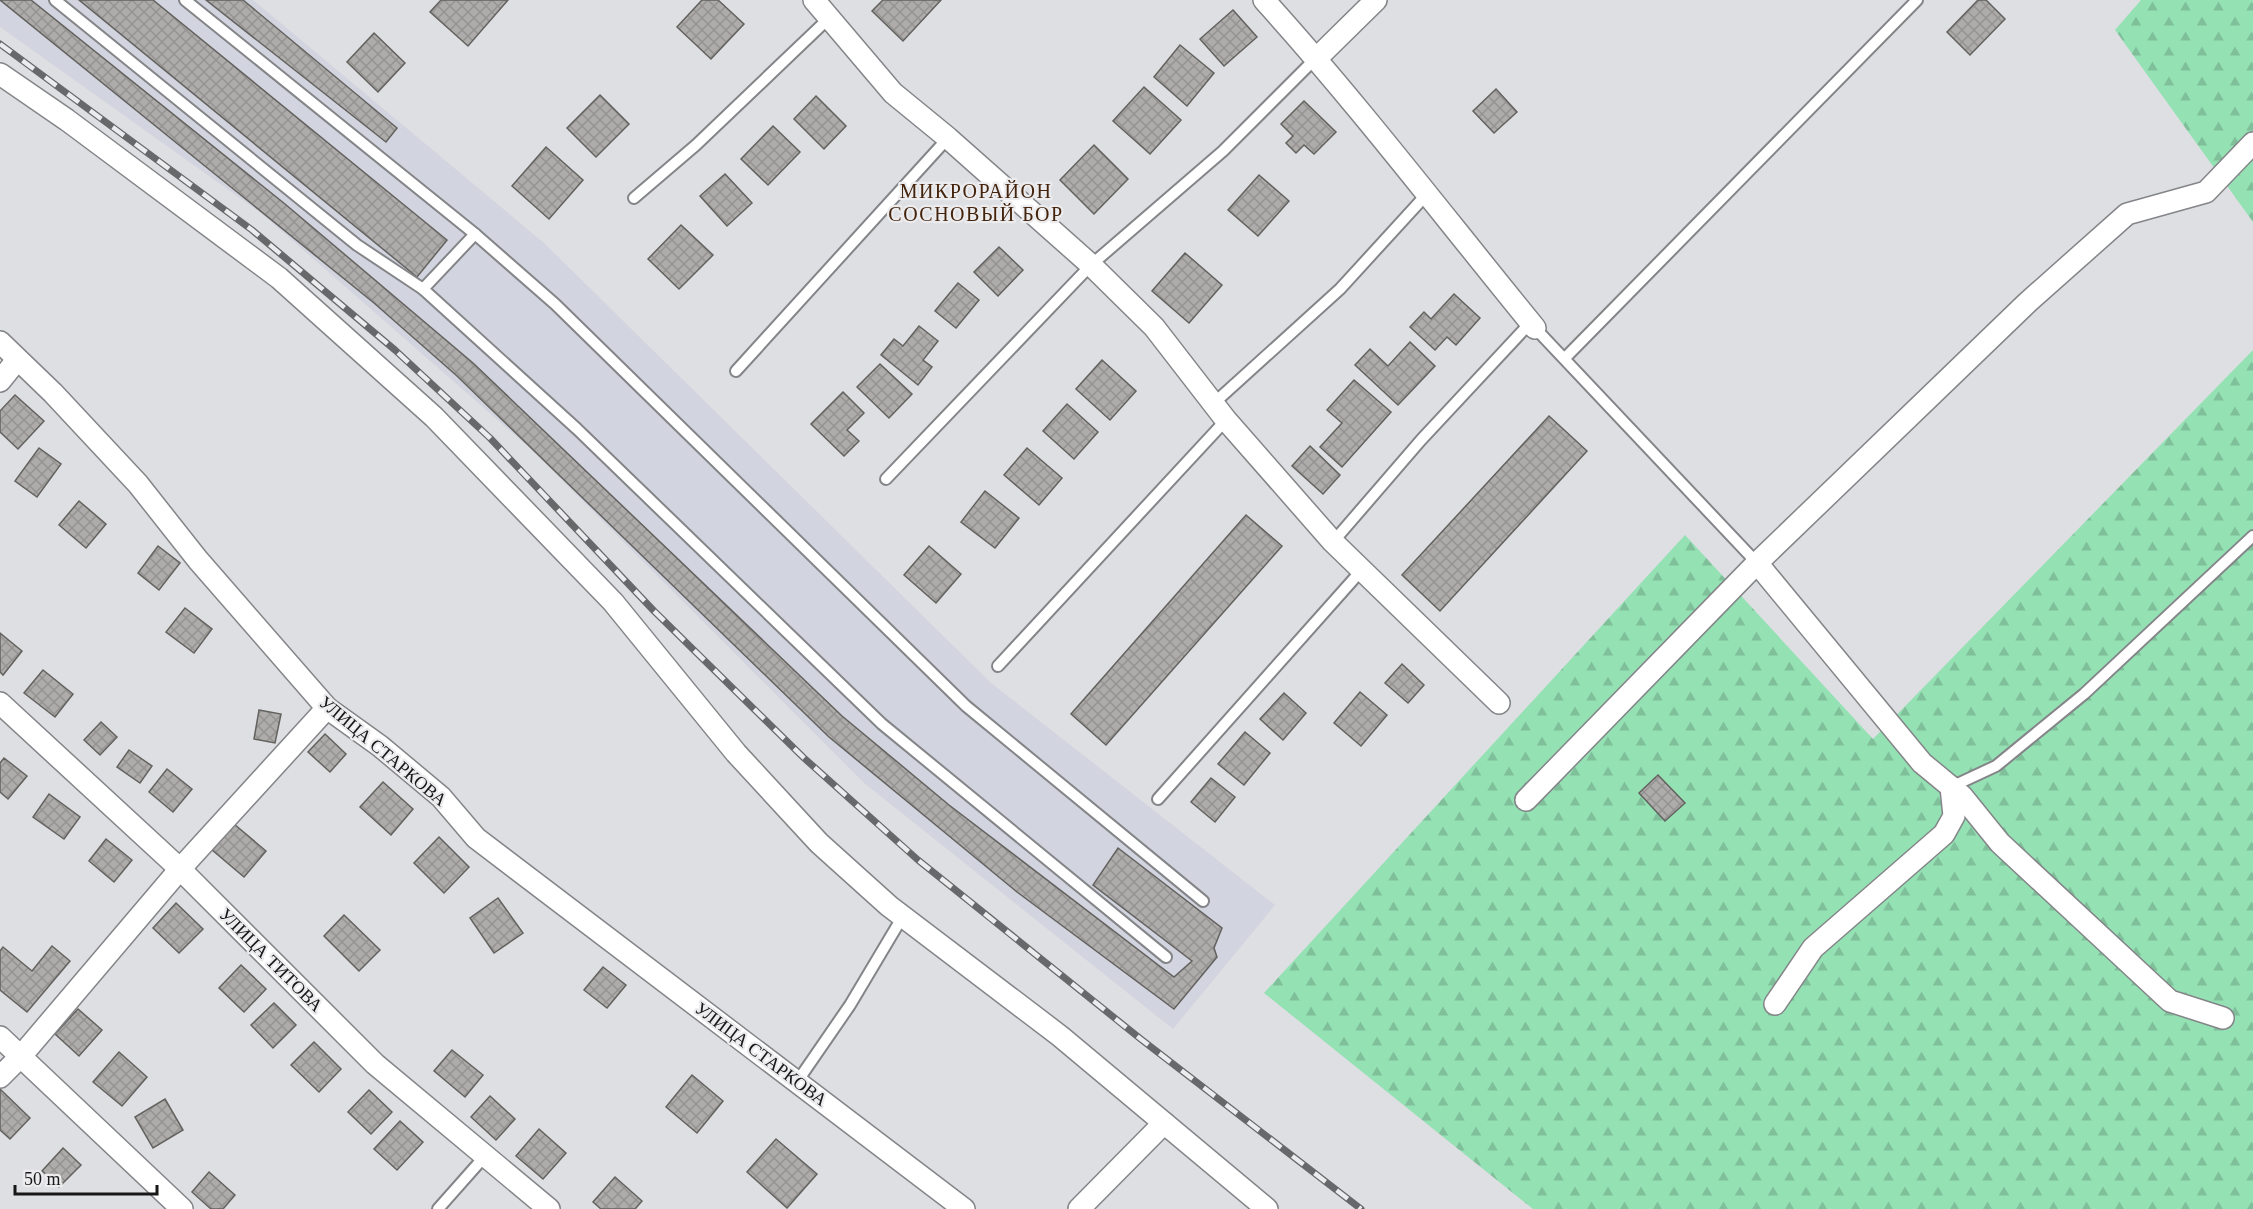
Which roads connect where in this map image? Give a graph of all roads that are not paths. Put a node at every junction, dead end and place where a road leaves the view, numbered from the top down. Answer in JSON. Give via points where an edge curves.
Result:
{"nodes":[{"id":1,"x":55,"y":0,"type":"edge"},
{"id":2,"x":185,"y":0,"type":"edge"},
{"id":3,"x":814,"y":0,"type":"edge"},
{"id":4,"x":1264,"y":0,"type":"edge"},
{"id":5,"x":1376,"y":0,"type":"edge"},
{"id":6,"x":1917,"y":0,"type":"edge"},
{"id":7,"x":828,"y":19,"type":"junction"},
{"id":8,"x":1317,"y":58,"type":"junction"},
{"id":9,"x":0,"y":75,"type":"edge"},
{"id":10,"x":948,"y":138,"type":"junction"},
{"id":11,"x":2253,"y":143,"type":"edge"},
{"id":12,"x":1426,"y":195,"type":"junction"},
{"id":13,"x":634,"y":198,"type":"dead end"},
{"id":14,"x":475,"y":234,"type":"junction"},
{"id":15,"x":1091,"y":265,"type":"junction"},
{"id":16,"x":423,"y":289,"type":"junction"},
{"id":17,"x":1533,"y":325,"type":"junction"},
{"id":18,"x":0,"y":342,"type":"edge"},
{"id":19,"x":1564,"y":358,"type":"junction"},
{"id":20,"x":17,"y":360,"type":"junction"},
{"id":21,"x":736,"y":371,"type":"dead end"},
{"id":22,"x":0,"y":381,"type":"edge"},
{"id":23,"x":1220,"y":412,"type":"junction"},
{"id":24,"x":886,"y":479,"type":"dead end"},
{"id":25,"x":2253,"y":536,"type":"edge"},
{"id":26,"x":1333,"y":542,"type":"junction"},
{"id":27,"x":1757,"y":563,"type":"junction"},
{"id":28,"x":1360,"y":572,"type":"junction"},
{"id":29,"x":998,"y":666,"type":"dead end"},
{"id":30,"x":0,"y":703,"type":"edge"},
{"id":31,"x":1499,"y":703,"type":"dead end"},
{"id":32,"x":327,"y":708,"type":"junction"},
{"id":33,"x":1951,"y":787,"type":"junction"},
{"id":34,"x":1158,"y":799,"type":"dead end"},
{"id":35,"x":1526,"y":800,"type":"dead end"},
{"id":36,"x":180,"y":869,"type":"junction"},
{"id":37,"x":1203,"y":901,"type":"dead end"},
{"id":38,"x":903,"y":916,"type":"junction"},
{"id":39,"x":1166,"y":957,"type":"dead end"},
{"id":40,"x":1775,"y":1004,"type":"dead end"},
{"id":41,"x":2223,"y":1018,"type":"dead end"},
{"id":42,"x":0,"y":1037,"type":"edge"},
{"id":43,"x":22,"y":1055,"type":"junction"},
{"id":44,"x":0,"y":1077,"type":"edge"},
{"id":45,"x":797,"y":1082,"type":"junction"},
{"id":46,"x":1164,"y":1123,"type":"junction"},
{"id":47,"x":485,"y":1156,"type":"junction"},
{"id":48,"x":182,"y":1209,"type":"edge"},
{"id":49,"x":438,"y":1209,"type":"edge"},
{"id":50,"x":549,"y":1209,"type":"edge"},
{"id":51,"x":964,"y":1209,"type":"edge"},
{"id":52,"x":1079,"y":1209,"type":"edge"},
{"id":53,"x":1267,"y":1209,"type":"edge"}],
"edges":[{"from":1,"to":16,"type":"lane","via":[[357,245]]},
{"from":2,"to":14,"type":"lane"},
{"from":3,"to":7,"type":"street"},
{"from":4,"to":8,"type":"street"},
{"from":5,"to":8,"type":"street"},
{"from":6,"to":19,"type":"lane"},
{"from":7,"to":10,"type":"street","via":[[893,93]]},
{"from":7,"to":13,"type":"lane","via":[[696,145]]},
{"from":8,"to":12,"type":"street"},
{"from":8,"to":15,"type":"lane","via":[[1223,152]]},
{"from":9,"to":38,"type":"street","via":[[67,120],[279,278],[434,417],[613,602],[736,753],[819,843]]},
{"from":10,"to":15,"type":"street"},
{"from":10,"to":21,"type":"lane"},
{"from":11,"to":27,"type":"street","via":[[2206,192],[2127,214],[2028,302]]},
{"from":12,"to":17,"type":"street"},
{"from":12,"to":23,"type":"lane"},
{"from":14,"to":16,"type":"lane"},
{"from":14,"to":37,"type":"lane","via":[[555,304],[966,706]]},
{"from":15,"to":23,"type":"street","via":[[1154,327]]},
{"from":15,"to":24,"type":"lane"},
{"from":16,"to":39,"type":"lane","via":[[577,429],[882,724]]},
{"from":17,"to":19,"type":"lane"},
{"from":17,"to":26,"type":"lane","via":[[1421,440]]},
{"from":18,"to":20,"type":"street","name":"УЛИЦА СТАРКОВА"},
{"from":19,"to":27,"type":"lane"},
{"from":20,"to":22,"type":"street"},
{"from":20,"to":32,"type":"street","name":"УЛИЦА СТАРКОВА","via":[[138,484],[198,560]]},
{"from":23,"to":26,"type":"street"},
{"from":23,"to":29,"type":"lane"},
{"from":25,"to":33,"type":"lane","via":[[2084,694],[1996,766]]},
{"from":26,"to":28,"type":"street"},
{"from":27,"to":33,"type":"street","via":[[1922,763]]},
{"from":27,"to":35,"type":"street"},
{"from":28,"to":31,"type":"street"},
{"from":28,"to":34,"type":"lane"},
{"from":30,"to":36,"type":"street","name":"УЛИЦА ТИТОВА"},
{"from":32,"to":36,"type":"street"},
{"from":32,"to":45,"type":"street","name":"УЛИЦА СТАРКОВА","via":[[441,797],[476,838]]},
{"from":33,"to":40,"type":"street","via":[[1954,816],[1944,834],[1813,948]]},
{"from":33,"to":41,"type":"street","via":[[2000,843],[2170,1001]]},
{"from":36,"to":43,"type":"street"},
{"from":36,"to":47,"type":"street","name":"УЛИЦА ТИТОВА","via":[[375,1064]]},
{"from":38,"to":45,"type":"lane","via":[[850,1005]]},
{"from":38,"to":46,"type":"street","via":[[1060,1036]]},
{"from":42,"to":43,"type":"street"},
{"from":43,"to":44,"type":"street"},
{"from":43,"to":48,"type":"street"},
{"from":45,"to":51,"type":"street","name":"УЛИЦА СТАРКОВА"},
{"from":46,"to":52,"type":"street"},
{"from":46,"to":53,"type":"street"},
{"from":47,"to":49,"type":"lane"},
{"from":47,"to":50,"type":"street","name":"УЛИЦА ТИТОВА"}]}
